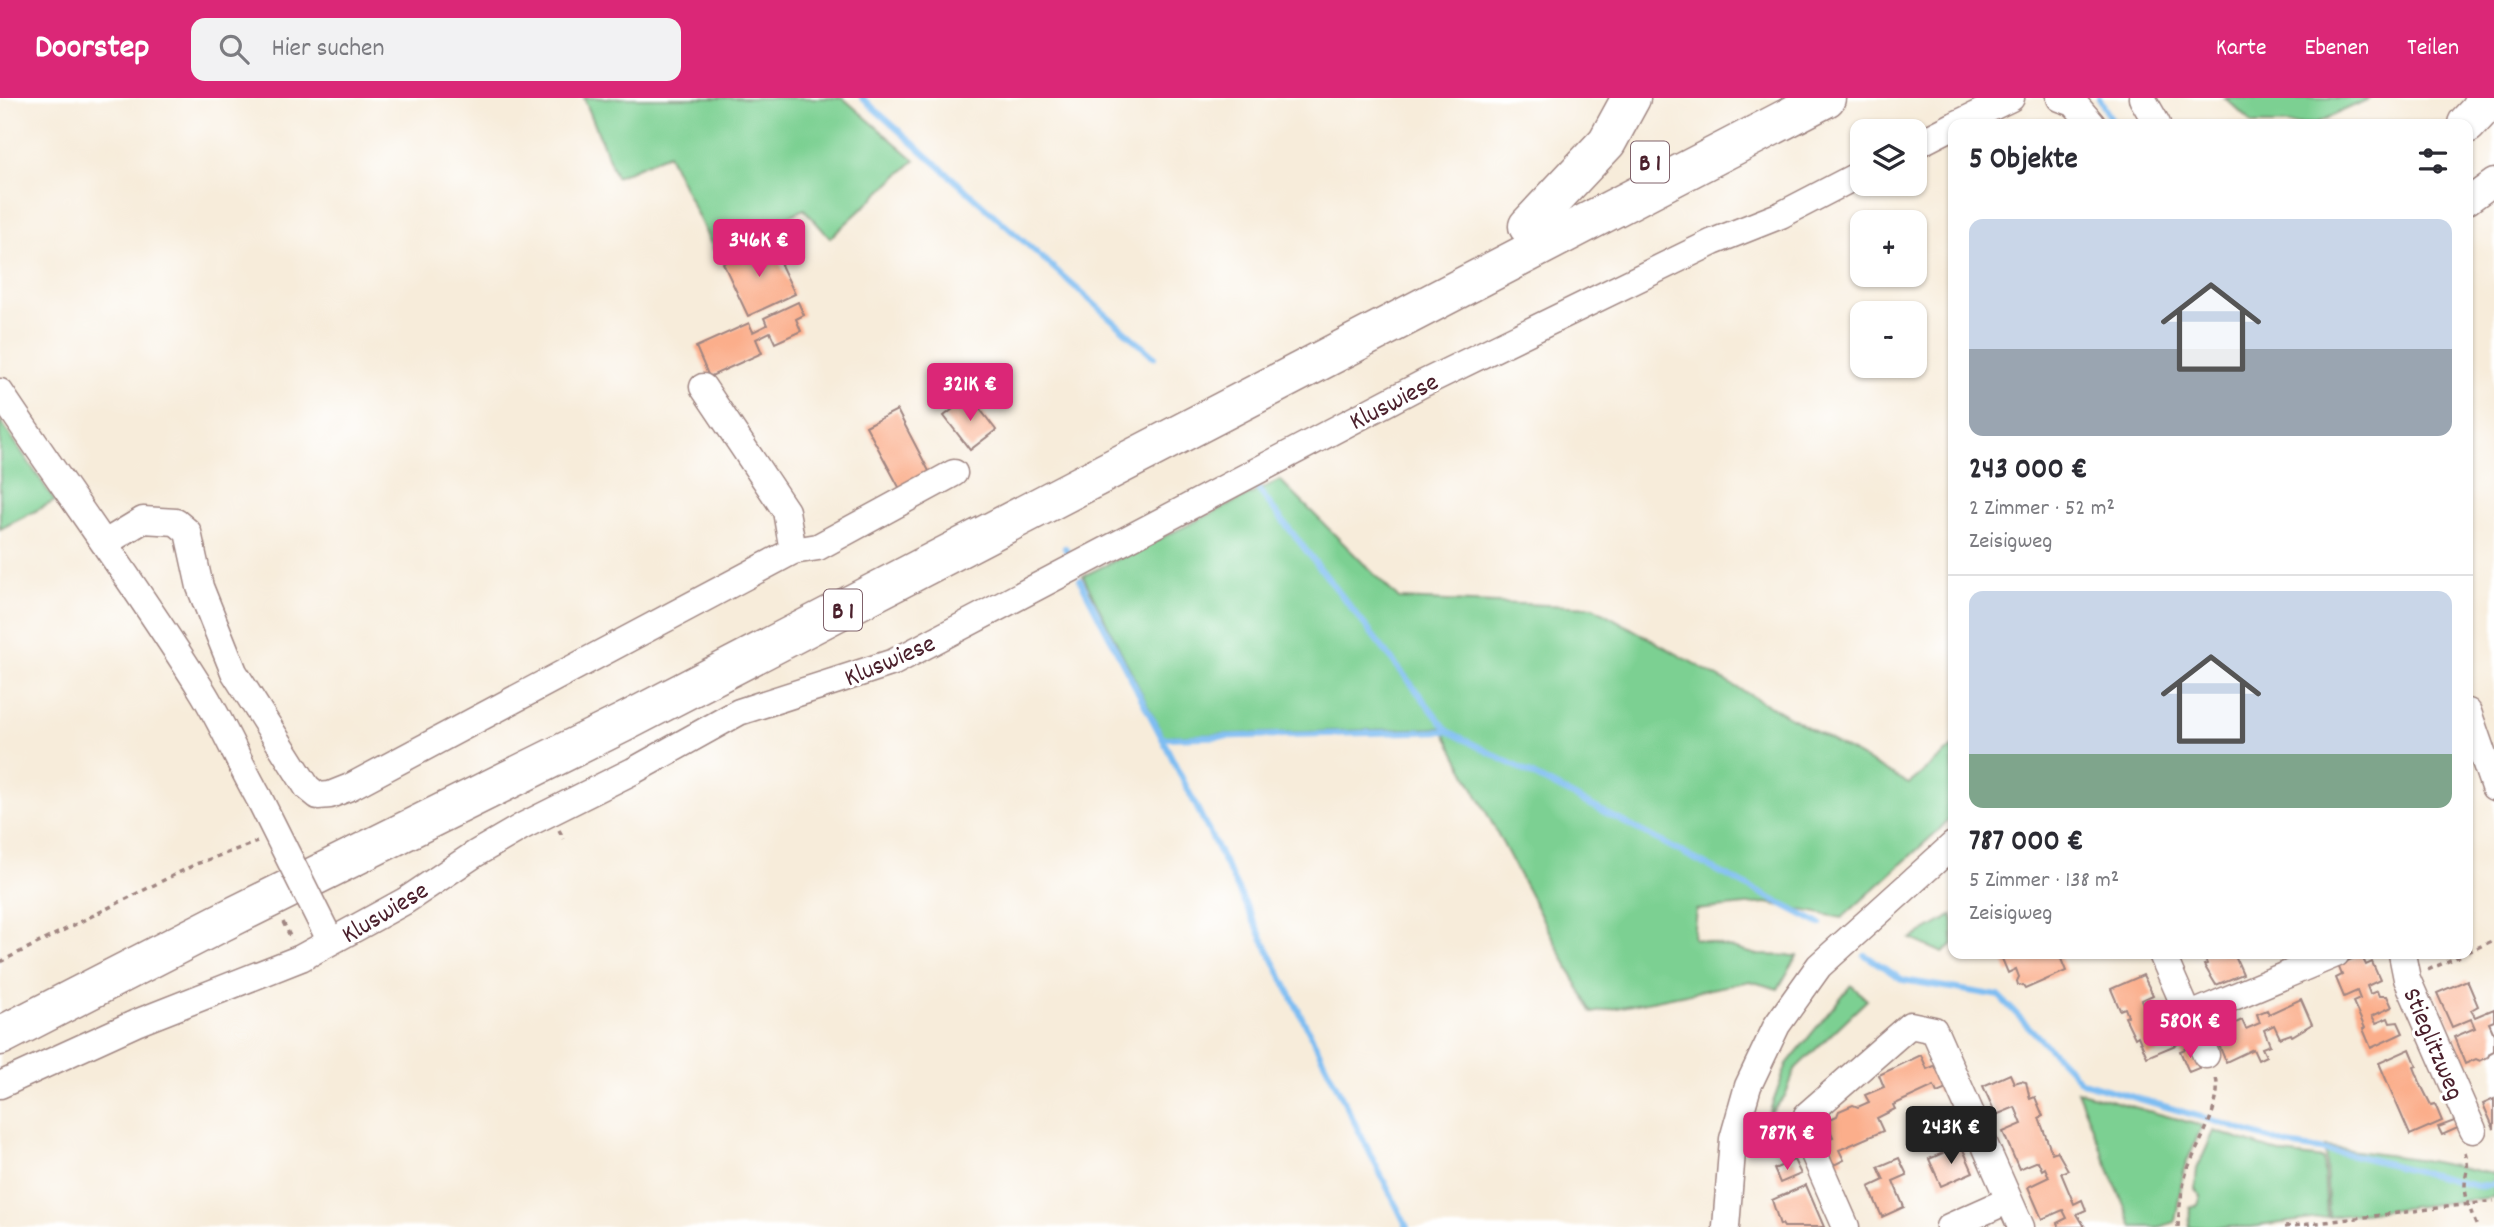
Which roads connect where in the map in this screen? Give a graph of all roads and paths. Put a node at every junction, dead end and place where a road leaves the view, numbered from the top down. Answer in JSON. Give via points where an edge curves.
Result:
{"nodes":[{"id":1,"x":1631,"y":98,"type":"edge"},
{"id":2,"x":1772,"y":98,"type":"edge"},
{"id":3,"x":1826,"y":98,"type":"edge"},
{"id":4,"x":2011,"y":98,"type":"edge"},
{"id":5,"x":2060,"y":98,"type":"edge"},
{"id":6,"x":2143,"y":98,"type":"edge"},
{"id":7,"x":2485,"y":98,"type":"edge"},
{"id":8,"x":1967,"y":119,"type":"edge"},
{"id":9,"x":2088,"y":119,"type":"edge"},
{"id":10,"x":2154,"y":119,"type":"edge"},
{"id":11,"x":2472,"y":119,"type":"edge"},
{"id":12,"x":1948,"y":129,"type":"edge"},
{"id":13,"x":1927,"y":139,"type":"edge"},
{"id":14,"x":1850,"y":179,"type":"edge"},
{"id":15,"x":2494,"y":182,"type":"edge"},
{"id":16,"x":2473,"y":197,"type":"edge"},
{"id":17,"x":1528,"y":226,"type":"junction"},
{"id":18,"x":703,"y":387,"type":"dead end"},
{"id":19,"x":0,"y":392,"type":"edge"},
{"id":20,"x":954,"y":473,"type":"dead end"},
{"id":21,"x":105,"y":543,"type":"junction"},
{"id":22,"x":793,"y":551,"type":"junction"},
{"id":23,"x":2473,"y":726,"type":"edge"},
{"id":24,"x":2494,"y":787,"type":"edge"},
{"id":25,"x":265,"y":840,"type":"dead end"},
{"id":26,"x":1948,"y":850,"type":"edge"},
{"id":27,"x":282,"y":918,"type":"dead end"},
{"id":28,"x":329,"y":936,"type":"junction"},
{"id":29,"x":2494,"y":940,"type":"edge"},
{"id":30,"x":294,"y":946,"type":"dead end"},
{"id":31,"x":2473,"y":950,"type":"edge"},
{"id":32,"x":2164,"y":959,"type":"edge"},
{"id":33,"x":2324,"y":959,"type":"edge"},
{"id":34,"x":2439,"y":959,"type":"edge"},
{"id":35,"x":0,"y":962,"type":"edge"},
{"id":36,"x":2404,"y":967,"type":"edge"},
{"id":37,"x":0,"y":1007,"type":"edge"},
{"id":38,"x":2188,"y":1016,"type":"junction"},
{"id":39,"x":0,"y":1036,"type":"edge"},
{"id":40,"x":2206,"y":1055,"type":"joint"},
{"id":41,"x":0,"y":1085,"type":"edge"},
{"id":42,"x":2473,"y":1130,"type":"dead end"},
{"id":43,"x":2467,"y":1158,"type":"dead end"},
{"id":44,"x":2007,"y":1201,"type":"junction"},
{"id":45,"x":2494,"y":1201,"type":"edge"},
{"id":46,"x":2468,"y":1204,"type":"junction"},
{"id":47,"x":1726,"y":1227,"type":"edge"},
{"id":48,"x":1846,"y":1227,"type":"edge"},
{"id":49,"x":1949,"y":1227,"type":"edge"},
{"id":50,"x":2021,"y":1227,"type":"edge"},
{"id":51,"x":2178,"y":1227,"type":"edge"},
{"id":52,"x":2285,"y":1227,"type":"edge"},
{"id":53,"x":2477,"y":1227,"type":"edge"}],
"edges":[{"from":1,"to":17,"type":"highway","via":[[1607,142]]},
{"from":2,"to":17,"type":"highway","number":"B 1"},
{"from":3,"to":39,"type":"highway","number":"B 1","via":[[638,716]]},
{"from":4,"to":8,"type":"street"},
{"from":5,"to":9,"type":"street","via":[[2074,103]]},
{"from":6,"to":10,"type":"street"},
{"from":7,"to":11,"type":"highway"},
{"from":12,"to":13,"type":"street"},
{"from":14,"to":28,"type":"street","name":"Kluswiese","via":[[1424,383],[894,662],[739,712],[523,826],[405,901]]},
{"from":15,"to":16,"type":"street"},
{"from":17,"to":37,"type":"highway","number":"B 1","via":[[612,702]]},
{"from":18,"to":22,"type":"street","via":[[786,511]]},
{"from":19,"to":21,"type":"street","name":"Kluswiese"},
{"from":20,"to":22,"type":"street","via":[[818,547]]},
{"from":21,"to":22,"type":"street","via":[[143,520],[176,523],[188,532],[200,587],[234,672],[307,787],[318,796],[350,787]]},
{"from":21,"to":28,"type":"street","name":"Kluswiese","bridge":true,"via":[[202,691]]},
{"from":23,"to":24,"type":"street"},
{"from":25,"to":35,"type":"path","via":[[196,864]]},
{"from":26,"to":47,"type":"street","via":[[1819,966],[1777,1025],[1748,1086],[1733,1139]]},
{"from":27,"to":30,"type":"path"},
{"from":28,"to":41,"type":"street","via":[[301,957],[136,1023]]},
{"from":29,"to":31,"type":"path"},
{"from":32,"to":38,"type":"street"},
{"from":33,"to":38,"type":"street"},
{"from":34,"to":36,"type":"path"},
{"from":36,"to":42,"type":"street","name":"Stieglitzweg"},
{"from":38,"to":40,"type":"street"},
{"from":40,"to":51,"type":"path","via":[[2218,1085],[2187,1170]]},
{"from":43,"to":46,"type":"path"},
{"from":44,"to":48,"type":"street","via":[[1934,1030],[1910,1025],[1807,1115],[1804,1131]]},
{"from":44,"to":49,"type":"street"},
{"from":44,"to":50,"type":"street"},
{"from":45,"to":46,"type":"path"},
{"from":46,"to":52,"type":"path"},
{"from":46,"to":53,"type":"path"}]}
